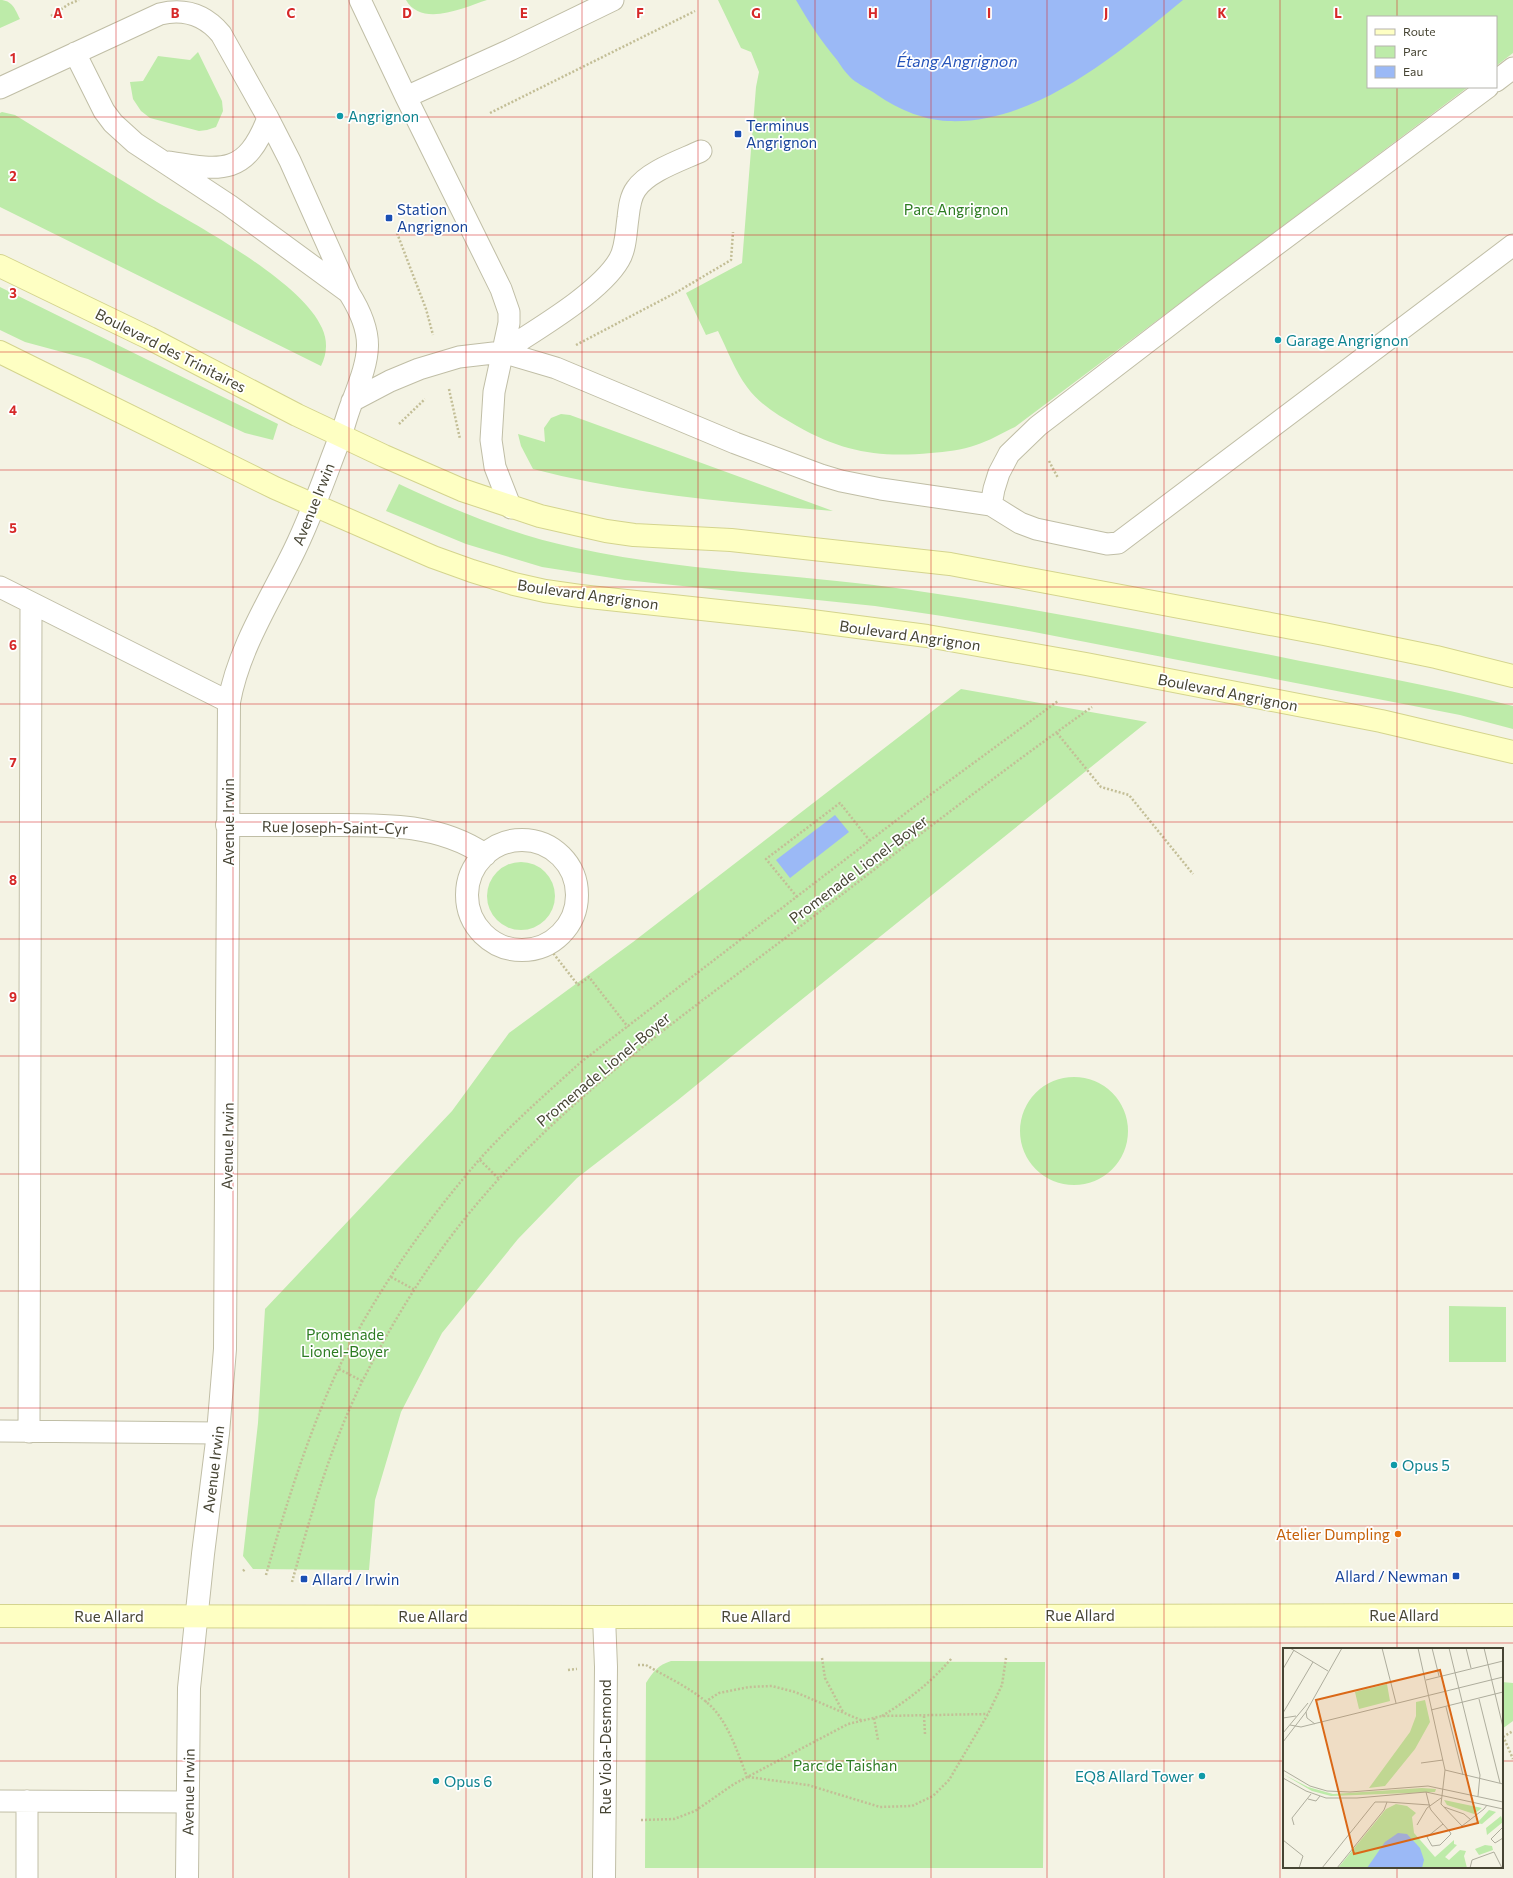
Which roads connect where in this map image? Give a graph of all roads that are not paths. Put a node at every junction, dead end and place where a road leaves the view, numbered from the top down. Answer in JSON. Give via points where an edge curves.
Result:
{"nodes":[{"id":1,"x":360,"y":0,"type":"edge"},
{"id":2,"x":613,"y":0,"type":"edge"},
{"id":3,"x":75,"y":53,"type":"junction"},
{"id":4,"x":1513,"y":68,"type":"edge"},
{"id":5,"x":1497,"y":80,"type":"edge"},
{"id":6,"x":0,"y":88,"type":"edge"},
{"id":7,"x":1487,"y":88,"type":"edge"},
{"id":8,"x":406,"y":97,"type":"junction"},
{"id":9,"x":268,"y":118,"type":"junction"},
{"id":10,"x":701,"y":152,"type":"dead end"},
{"id":11,"x":159,"y":160,"type":"junction"},
{"id":12,"x":1513,"y":245,"type":"edge"},
{"id":13,"x":0,"y":266,"type":"edge"},
{"id":14,"x":349,"y":293,"type":"junction"},
{"id":15,"x":0,"y":352,"type":"edge"},
{"id":16,"x":502,"y":352,"type":"junction"},
{"id":17,"x":352,"y":401,"type":"junction"},
{"id":18,"x":341,"y":435,"type":"junction"},
{"id":19,"x":313,"y":505,"type":"junction"},
{"id":20,"x":991,"y":505,"type":"junction"},
{"id":21,"x":511,"y":508,"type":"junction"},
{"id":22,"x":0,"y":587,"type":"edge"},
{"id":23,"x":31,"y":603,"type":"junction"},
{"id":24,"x":1513,"y":676,"type":"edge"},
{"id":25,"x":229,"y":702,"type":"junction"},
{"id":26,"x":1513,"y":752,"type":"edge"},
{"id":27,"x":227,"y":825,"type":"junction"},
{"id":28,"x":485,"y":855,"type":"junction"},
{"id":29,"x":0,"y":1432,"type":"edge"},
{"id":30,"x":29,"y":1432,"type":"junction"},
{"id":31,"x":218,"y":1433,"type":"junction"},
{"id":32,"x":1513,"y":1615,"type":"edge"},
{"id":33,"x":0,"y":1616,"type":"edge"},
{"id":34,"x":197,"y":1616,"type":"junction"},
{"id":35,"x":604,"y":1617,"type":"junction"},
{"id":36,"x":0,"y":1801,"type":"edge"},
{"id":37,"x":27,"y":1801,"type":"junction"},
{"id":38,"x":187,"y":1802,"type":"junction"},
{"id":39,"x":27,"y":1878,"type":"edge"},
{"id":40,"x":187,"y":1878,"type":"edge"},
{"id":41,"x":604,"y":1878,"type":"edge"}],
"edges":[{"from":1,"to":8,"type":"lane"},
{"from":2,"to":8,"type":"lane"},
{"from":3,"to":6,"type":"lane"},
{"from":3,"to":9,"type":"lane","via":[[160,14],[180,11],[199,15],[222,34]]},
{"from":3,"to":11,"type":"lane","via":[[104,111],[113,123]]},
{"from":4,"to":5,"type":"lane"},
{"from":7,"to":20,"type":"lane","via":[[1038,426],[1009,454],[999,473]]},
{"from":8,"to":16,"type":"lane","via":[[505,299],[509,323]]},
{"from":9,"to":11,"type":"lane","via":[[262,134],[249,154],[228,167],[202,168]]},
{"from":9,"to":14,"type":"lane"},
{"from":10,"to":16,"type":"lane","via":[[652,174],[636,190],[629,206],[623,251],[610,273],[580,299]]},
{"from":11,"to":14,"type":"lane","via":[[229,205]]},
{"from":12,"to":20,"type":"lane","via":[[1118,544],[1036,529],[1020,523]]},
{"from":13,"to":18,"type":"main road","name":"Boulevard des Trinitaires"},
{"from":14,"to":17,"type":"lane","via":[[360,310],[368,340],[364,370]]},
{"from":15,"to":19,"type":"main road"},
{"from":16,"to":17,"type":"lane","via":[[459,357],[419,368],[390,380]]},
{"from":16,"to":20,"type":"lane","via":[[556,368],[735,443],[828,477],[881,489]]},
{"from":16,"to":21,"type":"lane","via":[[494,392],[491,440],[495,467]]},
{"from":17,"to":18,"type":"lane"},
{"from":18,"to":19,"type":"street","name":"Avenue Irwin"},
{"from":18,"to":21,"type":"main road","via":[[462,490]]},
{"from":19,"to":25,"type":"street","name":"Avenue Irwin","via":[[296,548],[240,659]]},
{"from":19,"to":26,"type":"main road","name":"Boulevard Angrignon","via":[[433,557],[472,571],[546,591],[927,636],[1381,721]]},
{"from":21,"to":24,"type":"main road","via":[[606,531],[634,535],[731,540],[950,564],[1324,634]]},
{"from":22,"to":23,"type":"lane"},
{"from":23,"to":25,"type":"lane"},
{"from":23,"to":30,"type":"lane"},
{"from":25,"to":27,"type":"street","name":"Avenue Irwin"},
{"from":27,"to":28,"type":"street","name":"Rue Joseph-Saint-Cyr","via":[[392,826],[418,829],[455,838]]},
{"from":27,"to":31,"type":"street","name":"Avenue Irwin","via":[[225,1349]]},
{"from":28,"to":28,"type":"street","via":[[501,844],[518,840],[535,842],[551,848],[564,860],[573,874],[577,891],[575,908],[568,924],[557,937],[546,944],[526,950],[508,948],[492,942],[480,931],[471,916],[466,899],[468,882],[475,866]]},
{"from":29,"to":30,"type":"lane"},
{"from":30,"to":31,"type":"lane"},
{"from":31,"to":34,"type":"street","name":"Avenue Irwin"},
{"from":32,"to":35,"type":"main road","name":"Rue Allard"},
{"from":33,"to":34,"type":"main road","name":"Rue Allard"},
{"from":34,"to":35,"type":"main road","name":"Rue Allard"},
{"from":34,"to":38,"type":"street","name":"Avenue Irwin","via":[[190,1688]]},
{"from":35,"to":41,"type":"street","name":"Rue Viola-Desmond"},
{"from":36,"to":37,"type":"lane"},
{"from":37,"to":38,"type":"lane"},
{"from":37,"to":39,"type":"lane"},
{"from":38,"to":40,"type":"street","name":"Avenue Irwin"}]}
